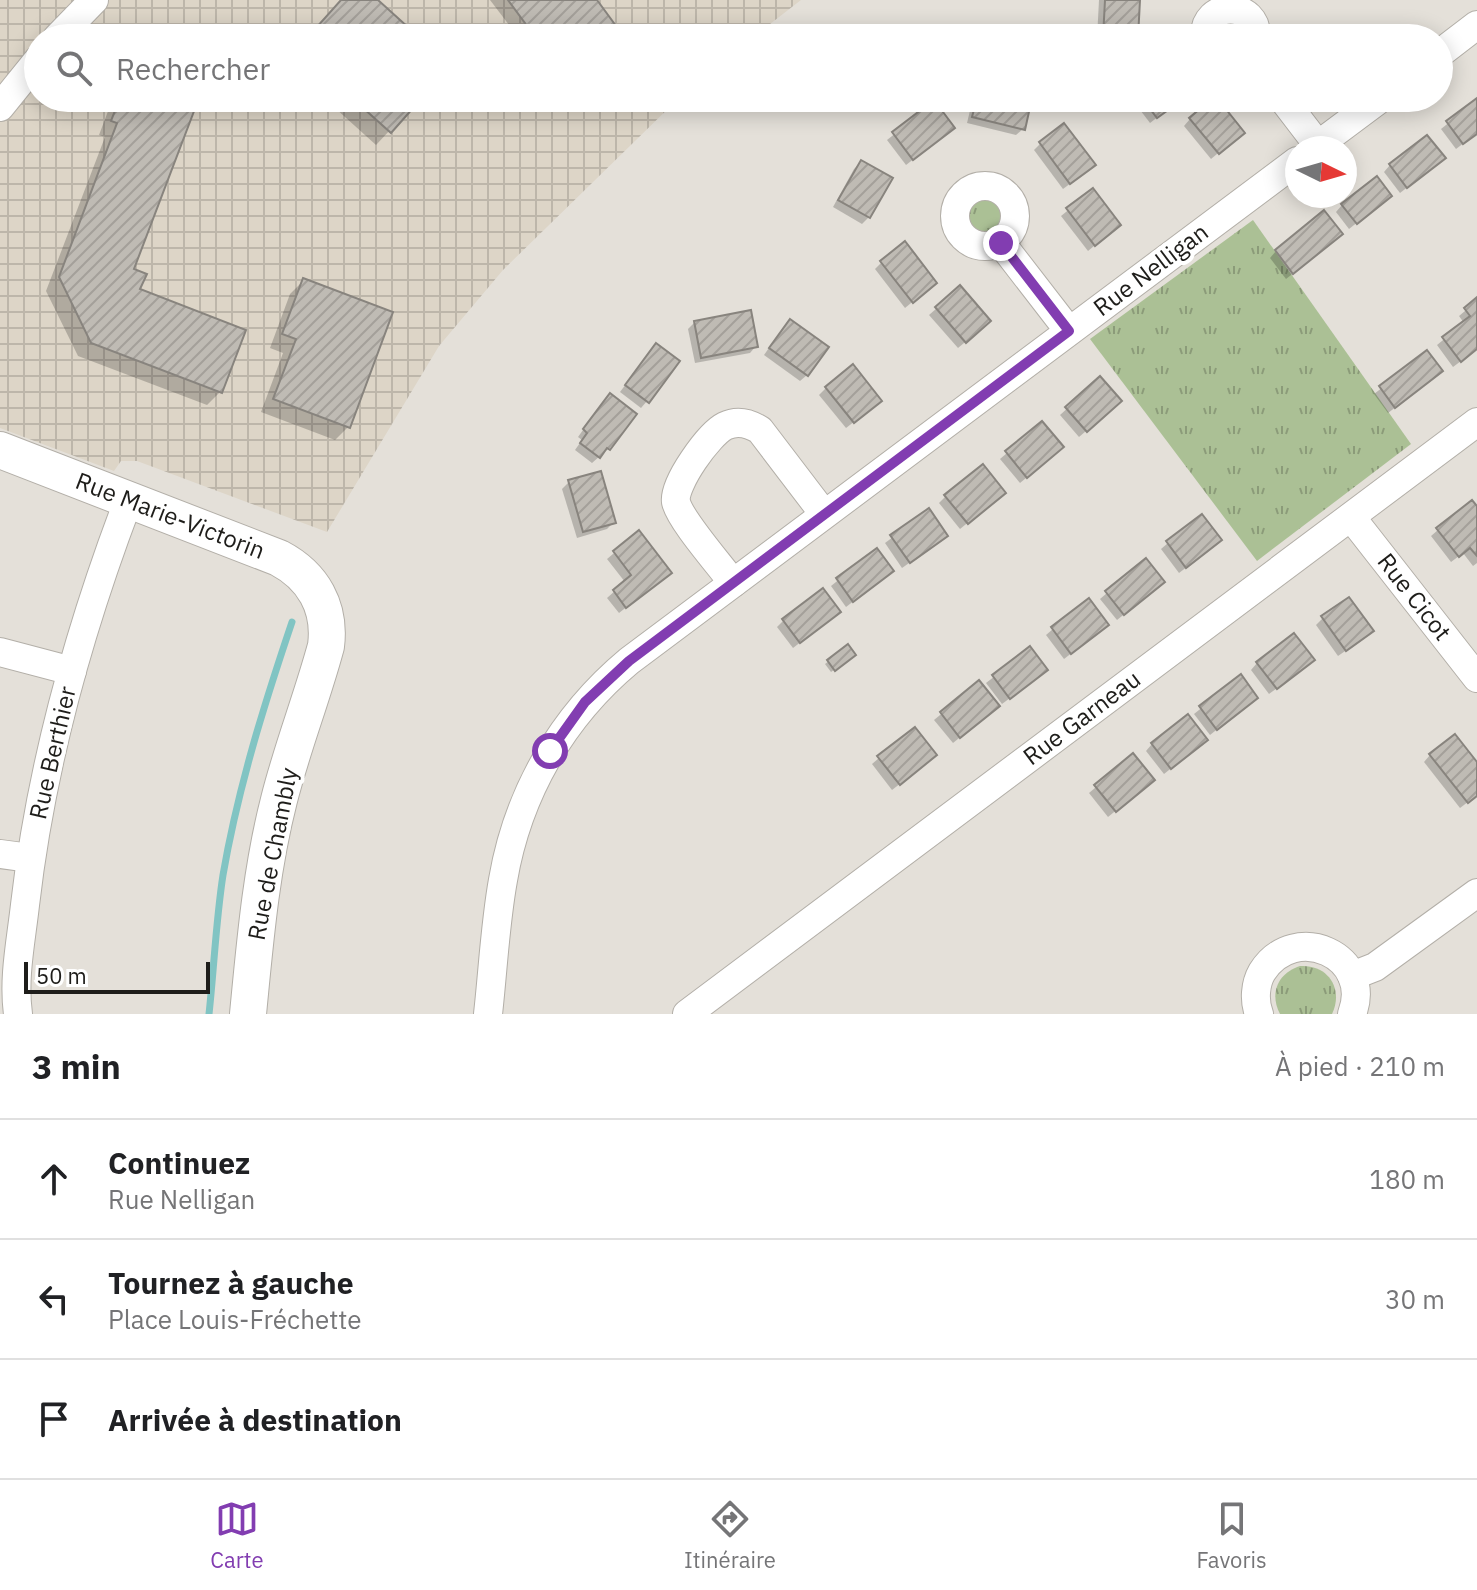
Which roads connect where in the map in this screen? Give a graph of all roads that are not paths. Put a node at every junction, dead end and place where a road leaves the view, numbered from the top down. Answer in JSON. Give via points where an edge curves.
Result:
{"nodes":[{"id":1,"x":94,"y":0,"type":"edge"},
{"id":2,"x":71,"y":24,"type":"edge"},
{"id":3,"x":1206,"y":24,"type":"edge"},
{"id":4,"x":1255,"y":24,"type":"edge"},
{"id":5,"x":1477,"y":25,"type":"edge"},
{"id":6,"x":1453,"y":43,"type":"edge"},
{"id":7,"x":24,"y":77,"type":"edge"},
{"id":8,"x":0,"y":107,"type":"edge"},
{"id":9,"x":1289,"y":112,"type":"edge"},
{"id":10,"x":1362,"y":112,"type":"edge"},
{"id":11,"x":1302,"y":136,"type":"edge"},
{"id":12,"x":1330,"y":136,"type":"edge"},
{"id":13,"x":1285,"y":170,"type":"edge"},
{"id":14,"x":1001,"y":243,"type":"dead end"},
{"id":15,"x":1069,"y":331,"type":"junction"},
{"id":16,"x":1477,"y":422,"type":"edge"},
{"id":17,"x":0,"y":450,"type":"edge"},
{"id":18,"x":129,"y":499,"type":"junction"},
{"id":19,"x":824,"y":514,"type":"junction"},
{"id":20,"x":1351,"y":517,"type":"junction"},
{"id":21,"x":733,"y":583,"type":"junction"},
{"id":22,"x":322,"y":603,"type":"joint"},
{"id":23,"x":0,"y":652,"type":"edge"},
{"id":24,"x":72,"y":671,"type":"junction"},
{"id":25,"x":1477,"y":678,"type":"edge"},
{"id":26,"x":0,"y":854,"type":"edge"},
{"id":27,"x":30,"y":858,"type":"junction"},
{"id":28,"x":1477,"y":893,"type":"edge"},
{"id":29,"x":1352,"y":976,"type":"junction"},
{"id":30,"x":18,"y":1014,"type":"edge"},
{"id":31,"x":248,"y":1014,"type":"edge"},
{"id":32,"x":488,"y":1014,"type":"edge"},
{"id":33,"x":687,"y":1014,"type":"edge"},
{"id":34,"x":1259,"y":1014,"type":"edge"},
{"id":35,"x":1352,"y":1014,"type":"edge"}],
"edges":[{"from":1,"to":2,"type":"street"},
{"from":3,"to":4,"type":"street","via":[[1213,13],[1237,6]]},
{"from":5,"to":6,"type":"street"},
{"from":7,"to":8,"type":"street"},
{"from":9,"to":11,"type":"street"},
{"from":10,"to":12,"type":"street","name":"Rue Nelligan"},
{"from":13,"to":15,"type":"street","name":"Rue Nelligan"},
{"from":14,"to":15,"type":"street"},
{"from":15,"to":19,"type":"street","name":"Rue Nelligan"},
{"from":16,"to":20,"type":"street","name":"Rue Garneau"},
{"from":17,"to":18,"type":"street","name":"Rue Marie-Victorin"},
{"from":18,"to":22,"type":"street","name":"Rue Marie-Victorin","via":[[288,563],[305,576]]},
{"from":18,"to":24,"type":"street","name":"Rue Berthier"},
{"from":19,"to":21,"type":"street","name":"Rue Nelligan"},
{"from":19,"to":21,"type":"street","via":[[760,430],[741,423],[717,431],[682,477],[676,496],[682,514]]},
{"from":20,"to":25,"type":"street","name":"Rue Cicot"},
{"from":20,"to":33,"type":"street","name":"Rue Garneau"},
{"from":21,"to":32,"type":"street","name":"Rue Nelligan","via":[[599,687],[550,751],[507,857]]},
{"from":22,"to":31,"type":"street","name":"Rue de Chambly","via":[[326,646],[274,823]]},
{"from":23,"to":24,"type":"street"},
{"from":24,"to":27,"type":"street","name":"Rue Berthier"},
{"from":26,"to":27,"type":"street"},
{"from":27,"to":30,"type":"street","name":"Rue Berthier","via":[[17,969]]},
{"from":28,"to":29,"type":"street","via":[[1375,967]]},
{"from":29,"to":34,"type":"street","via":[[1327,951],[1311,946],[1280,953],[1259,977]]},
{"from":29,"to":35,"type":"street"}]}
